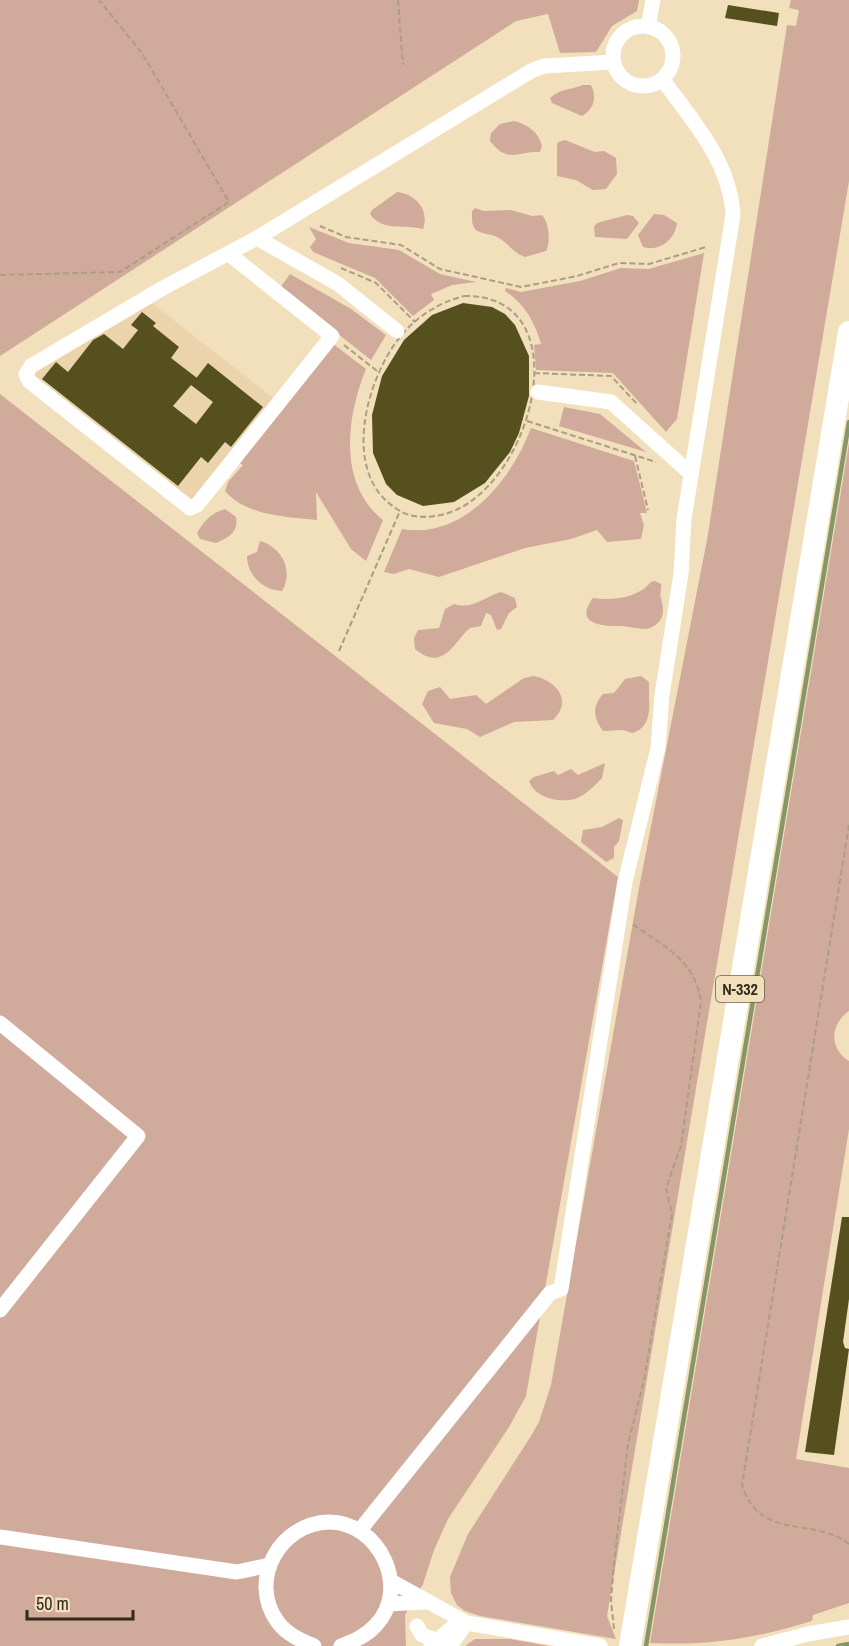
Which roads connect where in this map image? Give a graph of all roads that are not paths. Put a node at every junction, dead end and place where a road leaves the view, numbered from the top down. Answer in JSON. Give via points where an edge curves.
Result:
{"nodes":[{"id":1,"x":652,"y":0,"type":"edge"},
{"id":2,"x":648,"y":27,"type":"junction"},
{"id":3,"x":614,"y":62,"type":"junction"},
{"id":4,"x":662,"y":79,"type":"junction"},
{"id":5,"x":257,"y":238,"type":"junction"},
{"id":6,"x":229,"y":254,"type":"junction"},
{"id":7,"x":397,"y":331,"type":"dead end"},
{"id":8,"x":849,"y":332,"type":"edge"},
{"id":9,"x":538,"y":392,"type":"dead end"},
{"id":10,"x":691,"y":474,"type":"junction"},
{"id":11,"x":0,"y":1023,"type":"edge"},
{"id":12,"x":0,"y":1310,"type":"edge"},
{"id":13,"x":360,"y":1530,"type":"junction"},
{"id":14,"x":0,"y":1537,"type":"edge"},
{"id":15,"x":270,"y":1565,"type":"junction"},
{"id":16,"x":237,"y":1572,"type":"junction"},
{"id":17,"x":391,"y":1581,"type":"junction"},
{"id":18,"x":267,"y":1589,"type":"junction"},
{"id":19,"x":426,"y":1602,"type":"junction"},
{"id":20,"x":388,"y":1604,"type":"junction"},
{"id":21,"x":849,"y":1616,"type":"edge"},
{"id":22,"x":467,"y":1623,"type":"junction"},
{"id":23,"x":849,"y":1627,"type":"edge"},
{"id":24,"x":808,"y":1634,"type":"junction"},
{"id":25,"x":623,"y":1640,"type":"edge"},
{"id":26,"x":442,"y":1641,"type":"edge"},
{"id":27,"x":314,"y":1646,"type":"edge"},
{"id":28,"x":341,"y":1646,"type":"edge"},
{"id":29,"x":414,"y":1646,"type":"edge"},
{"id":30,"x":598,"y":1646,"type":"edge"},
{"id":31,"x":762,"y":1646,"type":"edge"}],
"edges":[{"from":1,"to":2,"type":"street"},
{"from":2,"to":3,"type":"street","via":[[622,36],[616,44]]},
{"from":2,"to":4,"type":"street","via":[[667,38],[672,49],[673,60]]},
{"from":3,"to":4,"type":"street","via":[[617,72],[633,84],[653,84]]},
{"from":3,"to":5,"type":"street","via":[[544,66],[531,71]]},
{"from":4,"to":10,"type":"street","via":[[715,154],[732,200],[733,215]]},
{"from":5,"to":6,"type":"street"},
{"from":5,"to":7,"type":"street","via":[[338,284]]},
{"from":6,"to":6,"type":"street","via":[[31,366],[26,378],[186,506],[194,508],[332,336]]},
{"from":8,"to":25,"type":"highway","number":"N-332"},
{"from":9,"to":10,"type":"street","via":[[610,402]]},
{"from":10,"to":13,"type":"street","via":[[658,748],[625,882],[561,1289],[550,1293]]},
{"from":11,"to":12,"type":"street","via":[[138,1136]]},
{"from":13,"to":15,"type":"street","via":[[330,1522],[308,1526],[287,1537]]},
{"from":13,"to":17,"type":"street","via":[[385,1559]]},
{"from":14,"to":16,"type":"street"},
{"from":15,"to":16,"type":"street"},
{"from":15,"to":18,"type":"street"},
{"from":16,"to":18,"type":"street"},
{"from":17,"to":19,"type":"street"},
{"from":17,"to":20,"type":"street"},
{"from":18,"to":27,"type":"street","via":[[267,1600],[277,1621],[293,1637]]},
{"from":19,"to":20,"type":"street"},
{"from":19,"to":22,"type":"street"},
{"from":20,"to":28,"type":"street","via":[[377,1624],[359,1639]]},
{"from":21,"to":24,"type":"street"},
{"from":22,"to":26,"type":"street"},
{"from":22,"to":30,"type":"street"},
{"from":23,"to":24,"type":"street"},
{"from":24,"to":31,"type":"street"},
{"from":26,"to":29,"type":"street","via":[[422,1635],[417,1626]]}]}
